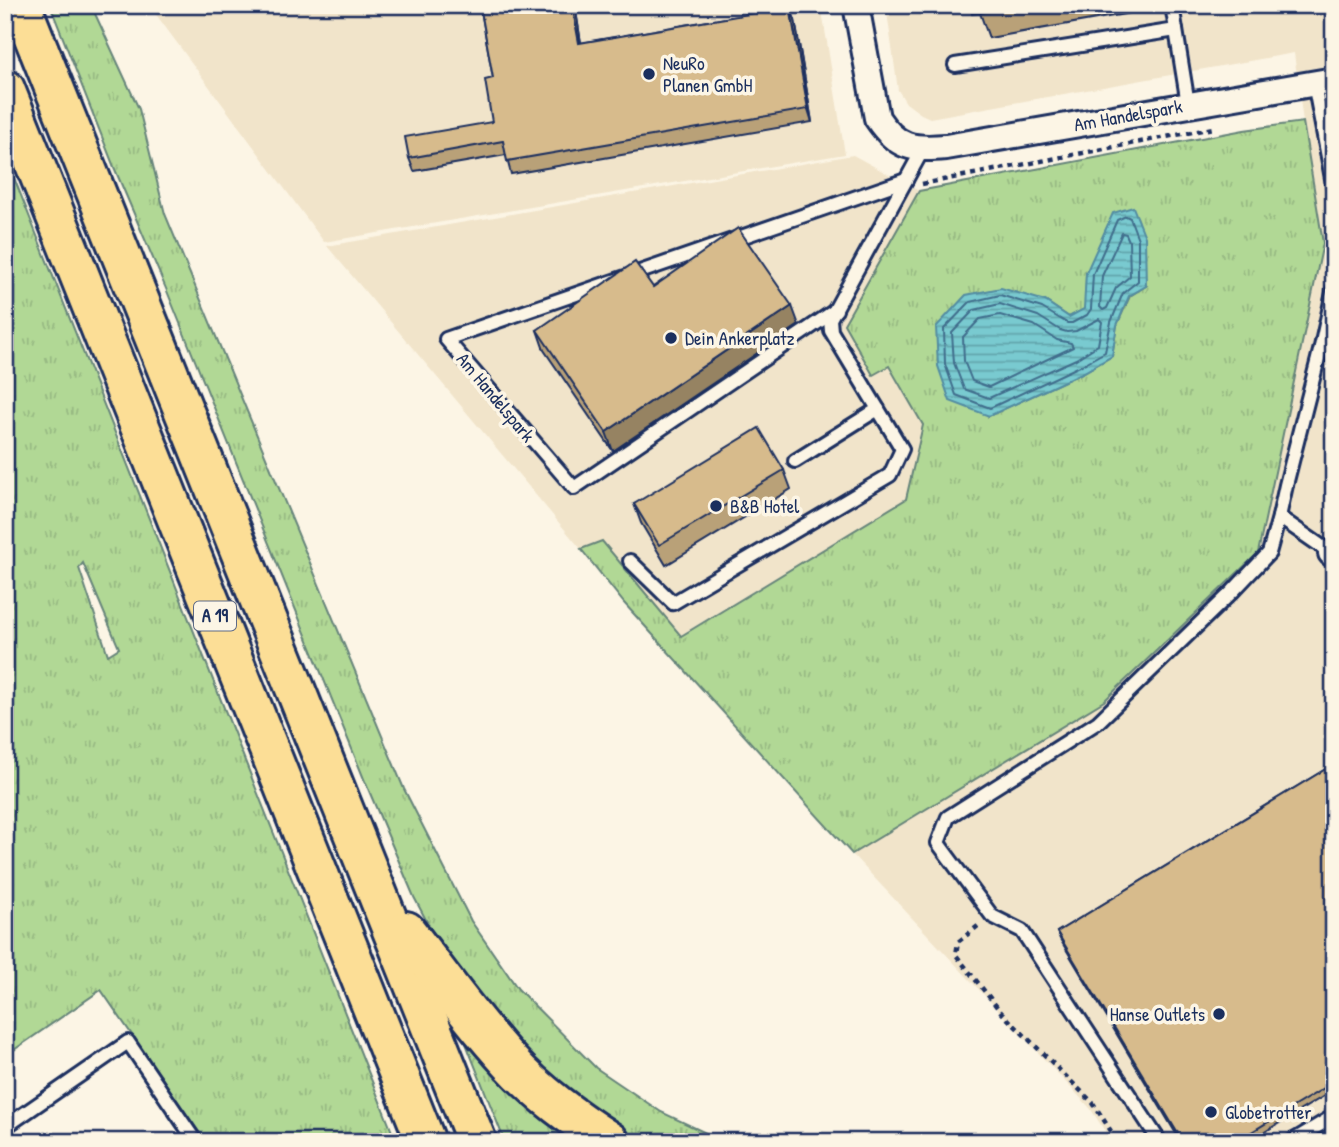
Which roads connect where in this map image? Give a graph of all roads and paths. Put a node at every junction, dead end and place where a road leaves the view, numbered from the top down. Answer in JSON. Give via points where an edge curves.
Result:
{"nodes":[{"id":1,"x":22,"y":5,"type":"edge"},
{"id":2,"x":856,"y":5,"type":"edge"},
{"id":3,"x":1172,"y":5,"type":"edge"},
{"id":4,"x":1176,"y":30,"type":"junction"},
{"id":5,"x":955,"y":65,"type":"dead end"},
{"id":6,"x":1324,"y":82,"type":"edge"},
{"id":7,"x":5,"y":89,"type":"edge"},
{"id":8,"x":1188,"y":104,"type":"junction"},
{"id":9,"x":1223,"y":126,"type":"dead end"},
{"id":10,"x":923,"y":149,"type":"junction"},
{"id":11,"x":906,"y":180,"type":"junction"},
{"id":12,"x":919,"y":186,"type":"dead end"},
{"id":13,"x":1334,"y":189,"type":"edge"},
{"id":14,"x":1334,"y":288,"type":"edge"},
{"id":15,"x":836,"y":310,"type":"junction"},
{"id":16,"x":877,"y":409,"type":"junction"},
{"id":17,"x":796,"y":461,"type":"dead end"},
{"id":18,"x":1279,"y":517,"type":"junction"},
{"id":19,"x":1332,"y":554,"type":"edge"},
{"id":20,"x":629,"y":561,"type":"dead end"},
{"id":21,"x":379,"y":895,"type":"junction"},
{"id":22,"x":992,"y":916,"type":"junction"},
{"id":23,"x":1334,"y":1115,"type":"edge"},
{"id":24,"x":5,"y":1127,"type":"edge"},
{"id":25,"x":195,"y":1142,"type":"edge"},
{"id":26,"x":426,"y":1142,"type":"edge"},
{"id":27,"x":477,"y":1142,"type":"edge"},
{"id":28,"x":610,"y":1142,"type":"edge"},
{"id":29,"x":1118,"y":1142,"type":"edge"},
{"id":30,"x":1160,"y":1142,"type":"edge"},
{"id":31,"x":1291,"y":1142,"type":"edge"}],
"edges":[{"from":1,"to":21,"type":"highway","number":"A 19"},
{"from":2,"to":10,"type":"street","via":[[877,118],[900,142]]},
{"from":3,"to":4,"type":"lane"},
{"from":4,"to":5,"type":"lane"},
{"from":4,"to":8,"type":"lane"},
{"from":6,"to":8,"type":"street","name":"Am Handelspark"},
{"from":6,"to":13,"type":"lane"},
{"from":7,"to":26,"type":"highway","number":"A 19"},
{"from":8,"to":10,"type":"street","name":"Am Handelspark"},
{"from":9,"to":12,"type":"path"},
{"from":10,"to":11,"type":"lane","name":"Am Handelspark"},
{"from":11,"to":15,"type":"lane","name":"Am Handelspark"},
{"from":11,"to":15,"type":"lane","name":"Am Handelspark","via":[[446,339],[574,488]]},
{"from":14,"to":18,"type":"lane"},
{"from":15,"to":16,"type":"lane","via":[[830,319],[831,331]]},
{"from":16,"to":17,"type":"lane"},
{"from":16,"to":20,"type":"lane","via":[[902,449],[890,474],[673,603]]},
{"from":18,"to":19,"type":"lane"},
{"from":18,"to":22,"type":"lane","via":[[1269,553],[1098,722],[948,817],[938,844]]},
{"from":21,"to":27,"type":"highway","number":"A 19"},
{"from":21,"to":28,"type":"highway","via":[[512,1064]]},
{"from":22,"to":29,"type":"path","via":[[958,942],[956,955],[1001,1012],[1093,1103]]},
{"from":22,"to":30,"type":"lane","via":[[1022,931]]},
{"from":23,"to":31,"type":"lane"},
{"from":24,"to":25,"type":"lane","via":[[128,1042]]}]}
